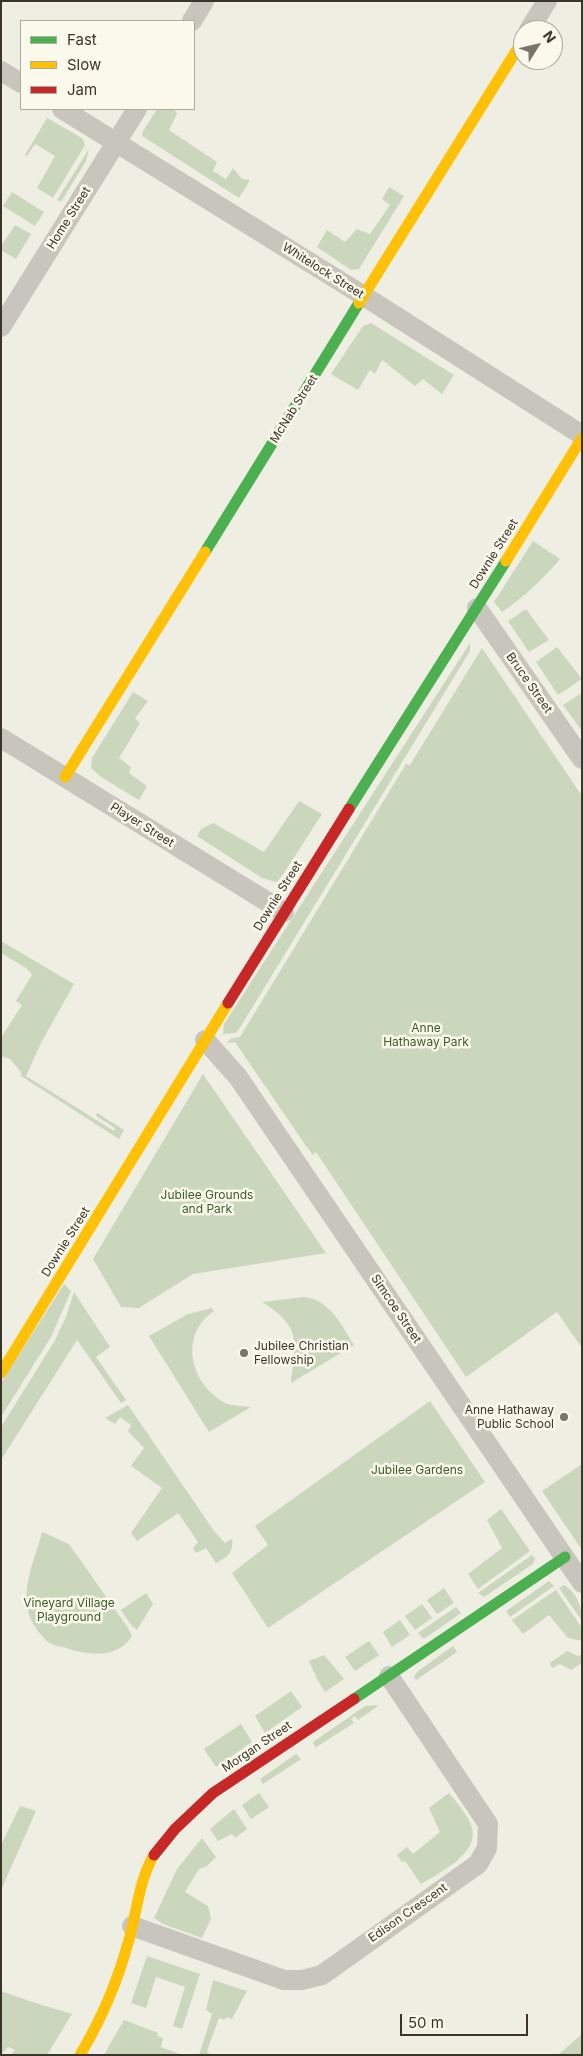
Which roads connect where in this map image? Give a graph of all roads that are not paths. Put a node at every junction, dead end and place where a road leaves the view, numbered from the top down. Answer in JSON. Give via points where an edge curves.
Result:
{"nodes":[{"id":1,"x":204,"y":1,"type":"edge"},
{"id":2,"x":547,"y":1,"type":"edge"},
{"id":3,"x":193,"y":20,"type":"edge"},
{"id":4,"x":536,"y":20,"type":"edge"},
{"id":5,"x":513,"y":56,"type":"edge"},
{"id":6,"x":1,"y":70,"type":"edge"},
{"id":7,"x":20,"y":82,"type":"edge"},
{"id":8,"x":64,"y":110,"type":"edge"},
{"id":9,"x":136,"y":110,"type":"edge"},
{"id":10,"x":116,"y":142,"type":"junction"},
{"id":11,"x":364,"y":296,"type":"junction"},
{"id":12,"x":1,"y":327,"type":"edge"},
{"id":13,"x":582,"y":436,"type":"edge"},
{"id":14,"x":477,"y":608,"type":"junction"},
{"id":15,"x":1,"y":738,"type":"edge"},
{"id":16,"x":582,"y":759,"type":"edge"},
{"id":17,"x":65,"y":777,"type":"junction"},
{"id":18,"x":284,"y":912,"type":"junction"},
{"id":19,"x":205,"y":1040,"type":"junction"},
{"id":20,"x":1,"y":1373,"type":"edge"},
{"id":21,"x":564,"y":1557,"type":"junction"},
{"id":22,"x":582,"y":1582,"type":"edge"},
{"id":23,"x":389,"y":1676,"type":"junction"},
{"id":24,"x":132,"y":1926,"type":"junction"},
{"id":25,"x":80,"y":2055,"type":"edge"}],
"edges":[{"from":1,"to":3,"type":"street"},
{"from":2,"to":4,"type":"street"},
{"from":5,"to":11,"type":"street","name":"McNab Street"},
{"from":6,"to":7,"type":"street"},
{"from":8,"to":10,"type":"street","name":"Whitelock Street"},
{"from":9,"to":10,"type":"street","name":"Home Street"},
{"from":10,"to":11,"type":"street","name":"Whitelock Street"},
{"from":10,"to":12,"type":"street","name":"Home Street"},
{"from":11,"to":13,"type":"street","name":"Whitelock Street"},
{"from":11,"to":17,"type":"street","name":"McNab Street"},
{"from":13,"to":14,"type":"street","name":"Downie Street"},
{"from":14,"to":16,"type":"street","name":"Bruce Street"},
{"from":14,"to":18,"type":"street","name":"Downie Street"},
{"from":15,"to":17,"type":"street","name":"Player Street"},
{"from":17,"to":18,"type":"street","name":"Player Street"},
{"from":18,"to":19,"type":"street","name":"Downie Street"},
{"from":19,"to":20,"type":"street","name":"Downie Street"},
{"from":19,"to":21,"type":"street","name":"Simcoe Street","via":[[238,1077]]},
{"from":21,"to":22,"type":"street","name":"Simcoe Street"},
{"from":21,"to":23,"type":"street","name":"Morgan Street"},
{"from":23,"to":24,"type":"street","name":"Morgan Street","via":[[213,1793],[176,1827],[154,1854],[140,1888]]},
{"from":23,"to":24,"type":"street","name":"Edison Crescent","via":[[488,1824],[487,1848],[478,1864],[322,1975],[302,1980],[284,1980]]},
{"from":24,"to":25,"type":"street","name":"Morgan Street","via":[[113,1990],[96,2031]]}]}
